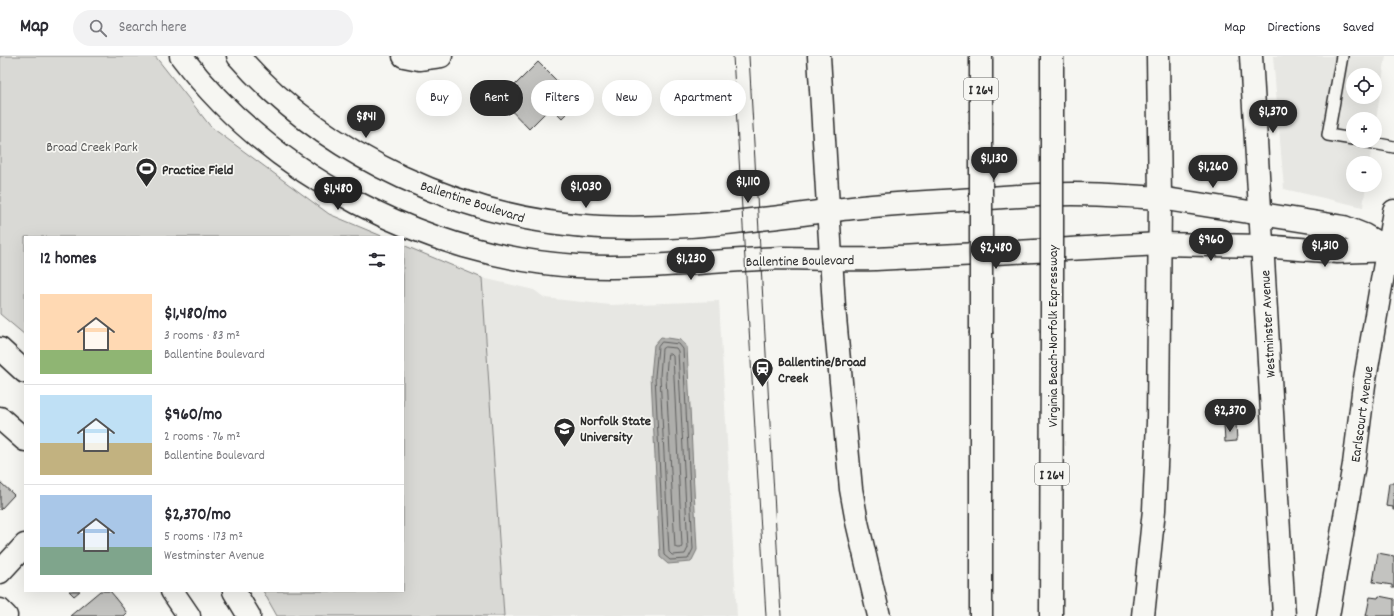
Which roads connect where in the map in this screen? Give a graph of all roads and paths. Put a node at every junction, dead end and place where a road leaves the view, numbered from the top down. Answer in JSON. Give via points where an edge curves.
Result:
{"nodes":[{"id":1,"x":181,"y":56,"type":"edge"},
{"id":2,"x":238,"y":56,"type":"edge"},
{"id":3,"x":404,"y":56,"type":"edge"},
{"id":4,"x":441,"y":56,"type":"edge"},
{"id":5,"x":819,"y":56,"type":"edge"},
{"id":6,"x":981,"y":56,"type":"edge"},
{"id":7,"x":1052,"y":56,"type":"edge"},
{"id":8,"x":1158,"y":56,"type":"edge"},
{"id":9,"x":1251,"y":56,"type":"edge"},
{"id":10,"x":1342,"y":56,"type":"edge"},
{"id":11,"x":1346,"y":138,"type":"edge"},
{"id":12,"x":1382,"y":145,"type":"edge"},
{"id":13,"x":1394,"y":147,"type":"edge"},
{"id":14,"x":1160,"y":198,"type":"junction"},
{"id":15,"x":828,"y":210,"type":"junction"},
{"id":16,"x":1394,"y":211,"type":"edge"},
{"id":17,"x":1261,"y":214,"type":"junction"},
{"id":18,"x":1159,"y":244,"type":"junction"},
{"id":19,"x":1263,"y":246,"type":"junction"},
{"id":20,"x":1391,"y":250,"type":"edge"},
{"id":21,"x":831,"y":260,"type":"junction"},
{"id":22,"x":0,"y":349,"type":"edge"},
{"id":23,"x":24,"y":371,"type":"edge"},
{"id":24,"x":0,"y":418,"type":"edge"},
{"id":25,"x":24,"y":439,"type":"edge"},
{"id":26,"x":24,"y":546,"type":"edge"},
{"id":27,"x":0,"y":572,"type":"edge"},
{"id":28,"x":173,"y":592,"type":"edge"},
{"id":29,"x":235,"y":592,"type":"edge"},
{"id":30,"x":0,"y":610,"type":"edge"},
{"id":31,"x":6,"y":616,"type":"edge"},
{"id":32,"x":189,"y":616,"type":"edge"},
{"id":33,"x":249,"y":616,"type":"edge"},
{"id":34,"x":879,"y":616,"type":"edge"},
{"id":35,"x":981,"y":616,"type":"edge"},
{"id":36,"x":1052,"y":616,"type":"edge"},
{"id":37,"x":1143,"y":616,"type":"edge"},
{"id":38,"x":1284,"y":616,"type":"edge"},
{"id":39,"x":1328,"y":616,"type":"edge"}],
"edges":[{"from":1,"to":21,"type":"main road","name":"Ballentine Boulevard","via":[[232,113],[261,139],[314,178],[362,206],[414,229],[470,248],[525,260],[603,267],[780,258]]},
{"from":2,"to":15,"type":"main road","name":"Ballentine Boulevard","via":[[296,112],[343,145],[394,174],[499,212],[576,226],[632,228],[758,220]]},
{"from":3,"to":4,"type":"main road","via":[[420,59]]},
{"from":5,"to":15,"type":"main road"},
{"from":6,"to":35,"type":"main road","number":"I 264","bridge":true},
{"from":7,"to":36,"type":"main road","name":"Virginia Beach-Norfolk Expressway","number":"I 264","bridge":true},
{"from":8,"to":14,"type":"main road"},
{"from":9,"to":17,"type":"main road","name":"Westminster Avenue"},
{"from":10,"to":11,"type":"lane","via":[[1328,135]]},
{"from":12,"to":13,"type":"lane"},
{"from":14,"to":15,"type":"main road","name":"Ballentine Boulevard","via":[[1105,194],[1035,195]]},
{"from":14,"to":17,"type":"main road","name":"Ballentine Boulevard"},
{"from":14,"to":18,"type":"main road"},
{"from":15,"to":21,"type":"main road"},
{"from":16,"to":20,"type":"main road","name":"Earlscourt Avenue"},
{"from":17,"to":19,"type":"main road","name":"Westminster Avenue"},
{"from":17,"to":20,"type":"main road","name":"Ballentine Boulevard","via":[[1344,228],[1364,235]]},
{"from":18,"to":19,"type":"main road","name":"Ballentine Boulevard"},
{"from":18,"to":21,"type":"main road","name":"Ballentine Boulevard"},
{"from":18,"to":37,"type":"main road","via":[[1158,422],[1154,510]]},
{"from":19,"to":20,"type":"main road","name":"Ballentine Boulevard","via":[[1337,252]]},
{"from":19,"to":38,"type":"main road","name":"Westminster Avenue"},
{"from":20,"to":39,"type":"main road","name":"Earlscourt Avenue","via":[[1364,385],[1354,464]]},
{"from":21,"to":34,"type":"main road","via":[[850,489]]},
{"from":22,"to":23,"type":"main road"},
{"from":24,"to":25,"type":"main road"},
{"from":26,"to":27,"type":"main road"},
{"from":28,"to":32,"type":"main road"},
{"from":29,"to":33,"type":"main road"},
{"from":30,"to":31,"type":"main road"}]}
